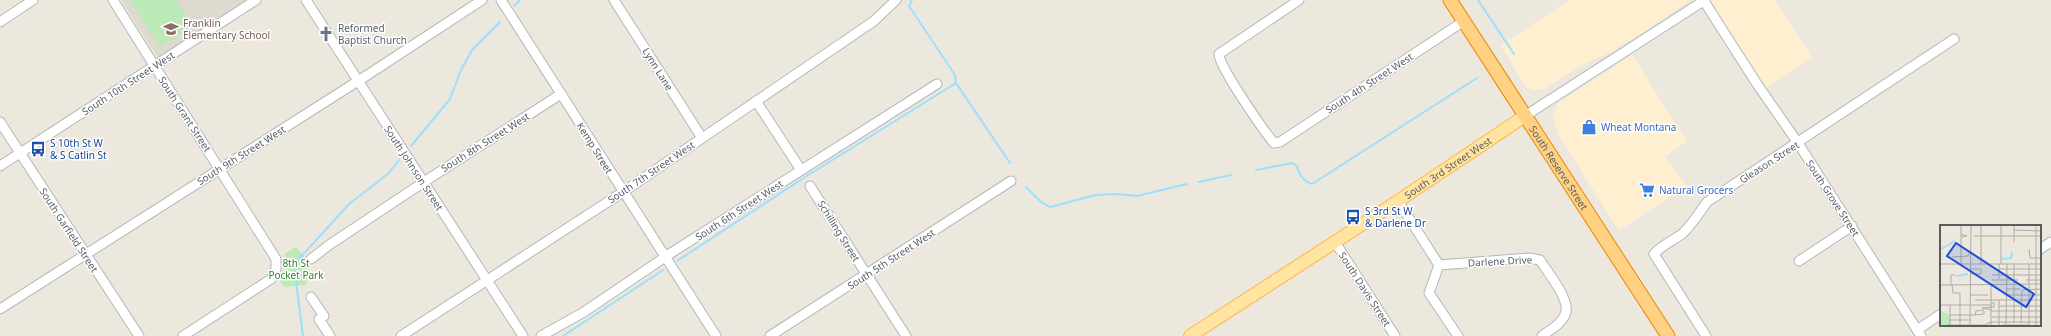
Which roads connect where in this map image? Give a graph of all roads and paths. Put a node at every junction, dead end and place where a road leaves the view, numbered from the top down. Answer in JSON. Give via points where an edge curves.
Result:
{"nodes":[{"id":1,"x":33,"y":0,"type":"edge"},
{"id":2,"x":113,"y":0,"type":"edge"},
{"id":3,"x":256,"y":0,"type":"edge"},
{"id":4,"x":306,"y":0,"type":"edge"},
{"id":5,"x":482,"y":0,"type":"edge"},
{"id":6,"x":501,"y":0,"type":"edge"},
{"id":7,"x":614,"y":0,"type":"edge"},
{"id":8,"x":896,"y":0,"type":"edge"},
{"id":9,"x":1299,"y":0,"type":"edge"},
{"id":10,"x":1450,"y":0,"type":"edge"},
{"id":11,"x":1704,"y":0,"type":"edge"},
{"id":12,"x":1464,"y":21,"type":"junction"},
{"id":13,"x":0,"y":22,"type":"edge"},
{"id":14,"x":1954,"y":38,"type":"dead end"},
{"id":15,"x":154,"y":66,"type":"junction"},
{"id":16,"x":357,"y":82,"type":"junction"},
{"id":17,"x":937,"y":84,"type":"dead end"},
{"id":18,"x":561,"y":94,"type":"junction"},
{"id":19,"x":756,"y":101,"type":"junction"},
{"id":20,"x":1524,"y":116,"type":"junction"},
{"id":21,"x":0,"y":122,"type":"edge"},
{"id":22,"x":702,"y":138,"type":"junction"},
{"id":23,"x":1798,"y":143,"type":"junction"},
{"id":24,"x":19,"y":153,"type":"junction"},
{"id":25,"x":0,"y":166,"type":"edge"},
{"id":26,"x":220,"y":168,"type":"junction"},
{"id":27,"x":801,"y":170,"type":"junction"},
{"id":28,"x":1011,"y":181,"type":"dead end"},
{"id":29,"x":424,"y":182,"type":"junction"},
{"id":30,"x":810,"y":186,"type":"dead end"},
{"id":31,"x":623,"y":192,"type":"junction"},
{"id":32,"x":1398,"y":201,"type":"junction"},
{"id":33,"x":1852,"y":226,"type":"junction"},
{"id":34,"x":1335,"y":242,"type":"junction"},
{"id":35,"x":2051,"y":242,"type":"edge"},
{"id":36,"x":2041,"y":248,"type":"edge"},
{"id":37,"x":85,"y":255,"type":"junction"},
{"id":38,"x":665,"y":258,"type":"junction"},
{"id":39,"x":311,"y":260,"type":"dead end"},
{"id":40,"x":1799,"y":261,"type":"dead end"},
{"id":41,"x":1438,"y":265,"type":"junction"},
{"id":42,"x":867,"y":275,"type":"junction"},
{"id":43,"x":487,"y":280,"type":"junction"},
{"id":44,"x":311,"y":297,"type":"dead end"},
{"id":45,"x":0,"y":309,"type":"edge"},
{"id":46,"x":1940,"y":315,"type":"edge"},
{"id":47,"x":1919,"y":333,"type":"edge"},
{"id":48,"x":1193,"y":335,"type":"edge"},
{"id":49,"x":138,"y":336,"type":"edge"},
{"id":50,"x":183,"y":336,"type":"edge"},
{"id":51,"x":330,"y":336,"type":"edge"},
{"id":52,"x":401,"y":336,"type":"edge"},
{"id":53,"x":523,"y":336,"type":"edge"},
{"id":54,"x":541,"y":336,"type":"edge"},
{"id":55,"x":716,"y":336,"type":"edge"},
{"id":56,"x":770,"y":336,"type":"edge"},
{"id":57,"x":906,"y":336,"type":"edge"},
{"id":58,"x":1395,"y":336,"type":"edge"},
{"id":59,"x":1458,"y":336,"type":"edge"},
{"id":60,"x":1542,"y":336,"type":"edge"},
{"id":61,"x":1668,"y":336,"type":"edge"},
{"id":62,"x":1706,"y":336,"type":"edge"}],
"edges":[{"from":1,"to":13,"type":"street"},
{"from":2,"to":15,"type":"street","name":"South Grant Street"},
{"from":3,"to":15,"type":"street","name":"South 10th Street West"},
{"from":4,"to":16,"type":"street","name":"South Johnson Street"},
{"from":5,"to":16,"type":"street","name":"South 9th Street West"},
{"from":6,"to":18,"type":"street","name":"Kemp Street"},
{"from":7,"to":22,"type":"street","name":"Lynn Lane"},
{"from":8,"to":19,"type":"street","name":"South 7th Street West","via":[[874,21]]},
{"from":9,"to":12,"type":"street","name":"South 4th Street West","via":[[1219,54],[1219,59],[1274,143],[1280,142]]},
{"from":10,"to":12,"type":"highway","name":"South Reserve Street"},
{"from":11,"to":20,"type":"street","name":"South 3rd Street West"},
{"from":11,"to":23,"type":"street","name":"South Grove Street"},
{"from":12,"to":20,"type":"highway","name":"South Reserve Street"},
{"from":14,"to":23,"type":"street","name":"Gleason Street"},
{"from":15,"to":24,"type":"street","name":"South 10th Street West"},
{"from":15,"to":26,"type":"street","name":"South Grant Street"},
{"from":16,"to":26,"type":"street","name":"South 9th Street West"},
{"from":16,"to":29,"type":"street","name":"South Johnson Street"},
{"from":17,"to":27,"type":"street","name":"South 6th Street West"},
{"from":18,"to":29,"type":"street","name":"South 8th Street West"},
{"from":18,"to":31,"type":"street","name":"Kemp Street"},
{"from":19,"to":22,"type":"street","name":"South 7th Street West"},
{"from":19,"to":27,"type":"street"},
{"from":20,"to":32,"type":"main road","name":"South 3rd Street West"},
{"from":20,"to":61,"type":"highway","name":"South Reserve Street"},
{"from":21,"to":24,"type":"street","name":"South Garfield Street"},
{"from":22,"to":31,"type":"street","name":"South 7th Street West"},
{"from":23,"to":33,"type":"street","name":"South Grove Street"},
{"from":23,"to":62,"type":"street","name":"Gleason Street","via":[[1707,202],[1682,234],[1654,254]]},
{"from":24,"to":25,"type":"street","name":"South 10th Street West"},
{"from":24,"to":37,"type":"street","name":"South Garfield Street"},
{"from":26,"to":37,"type":"street","name":"South 9th Street West"},
{"from":26,"to":50,"type":"street","name":"South Grant Street","via":[[275,255],[276,269],[271,279]]},
{"from":27,"to":38,"type":"street","name":"South 6th Street West"},
{"from":28,"to":42,"type":"street","name":"South 5th Street West"},
{"from":29,"to":39,"type":"street","name":"South 8th Street West","via":[[329,245]]},
{"from":29,"to":43,"type":"street","name":"South Johnson Street"},
{"from":30,"to":42,"type":"street","name":"Schilling Street"},
{"from":31,"to":38,"type":"street","name":"Kemp Street"},
{"from":31,"to":43,"type":"street","name":"South 7th Street West"},
{"from":32,"to":34,"type":"main road","name":"South 3rd Street West"},
{"from":32,"to":41,"type":"street"},
{"from":33,"to":40,"type":"street"},
{"from":33,"to":47,"type":"street","name":"South Grove Street"},
{"from":34,"to":48,"type":"main road","name":"South 3rd Street West"},
{"from":34,"to":58,"type":"street","name":"South Davis Street"},
{"from":35,"to":36,"type":"street"},
{"from":37,"to":45,"type":"street","name":"South 9th Street West"},
{"from":37,"to":49,"type":"street","name":"South Garfield Street"},
{"from":38,"to":54,"type":"street","name":"South 6th Street West","via":[[584,312]]},
{"from":38,"to":55,"type":"street","name":"Kemp Street"},
{"from":41,"to":59,"type":"street","via":[[1429,293]]},
{"from":41,"to":60,"type":"street","name":"Darlene Drive","via":[[1529,258],[1540,260],[1565,299],[1566,312],[1558,324]]},
{"from":42,"to":56,"type":"street","name":"South 5th Street West"},
{"from":42,"to":57,"type":"street","name":"Schilling Street"},
{"from":43,"to":52,"type":"street","name":"South 7th Street West"},
{"from":43,"to":53,"type":"street","name":"South Johnson Street"},
{"from":44,"to":51,"type":"street"},
{"from":46,"to":47,"type":"street"}]}
